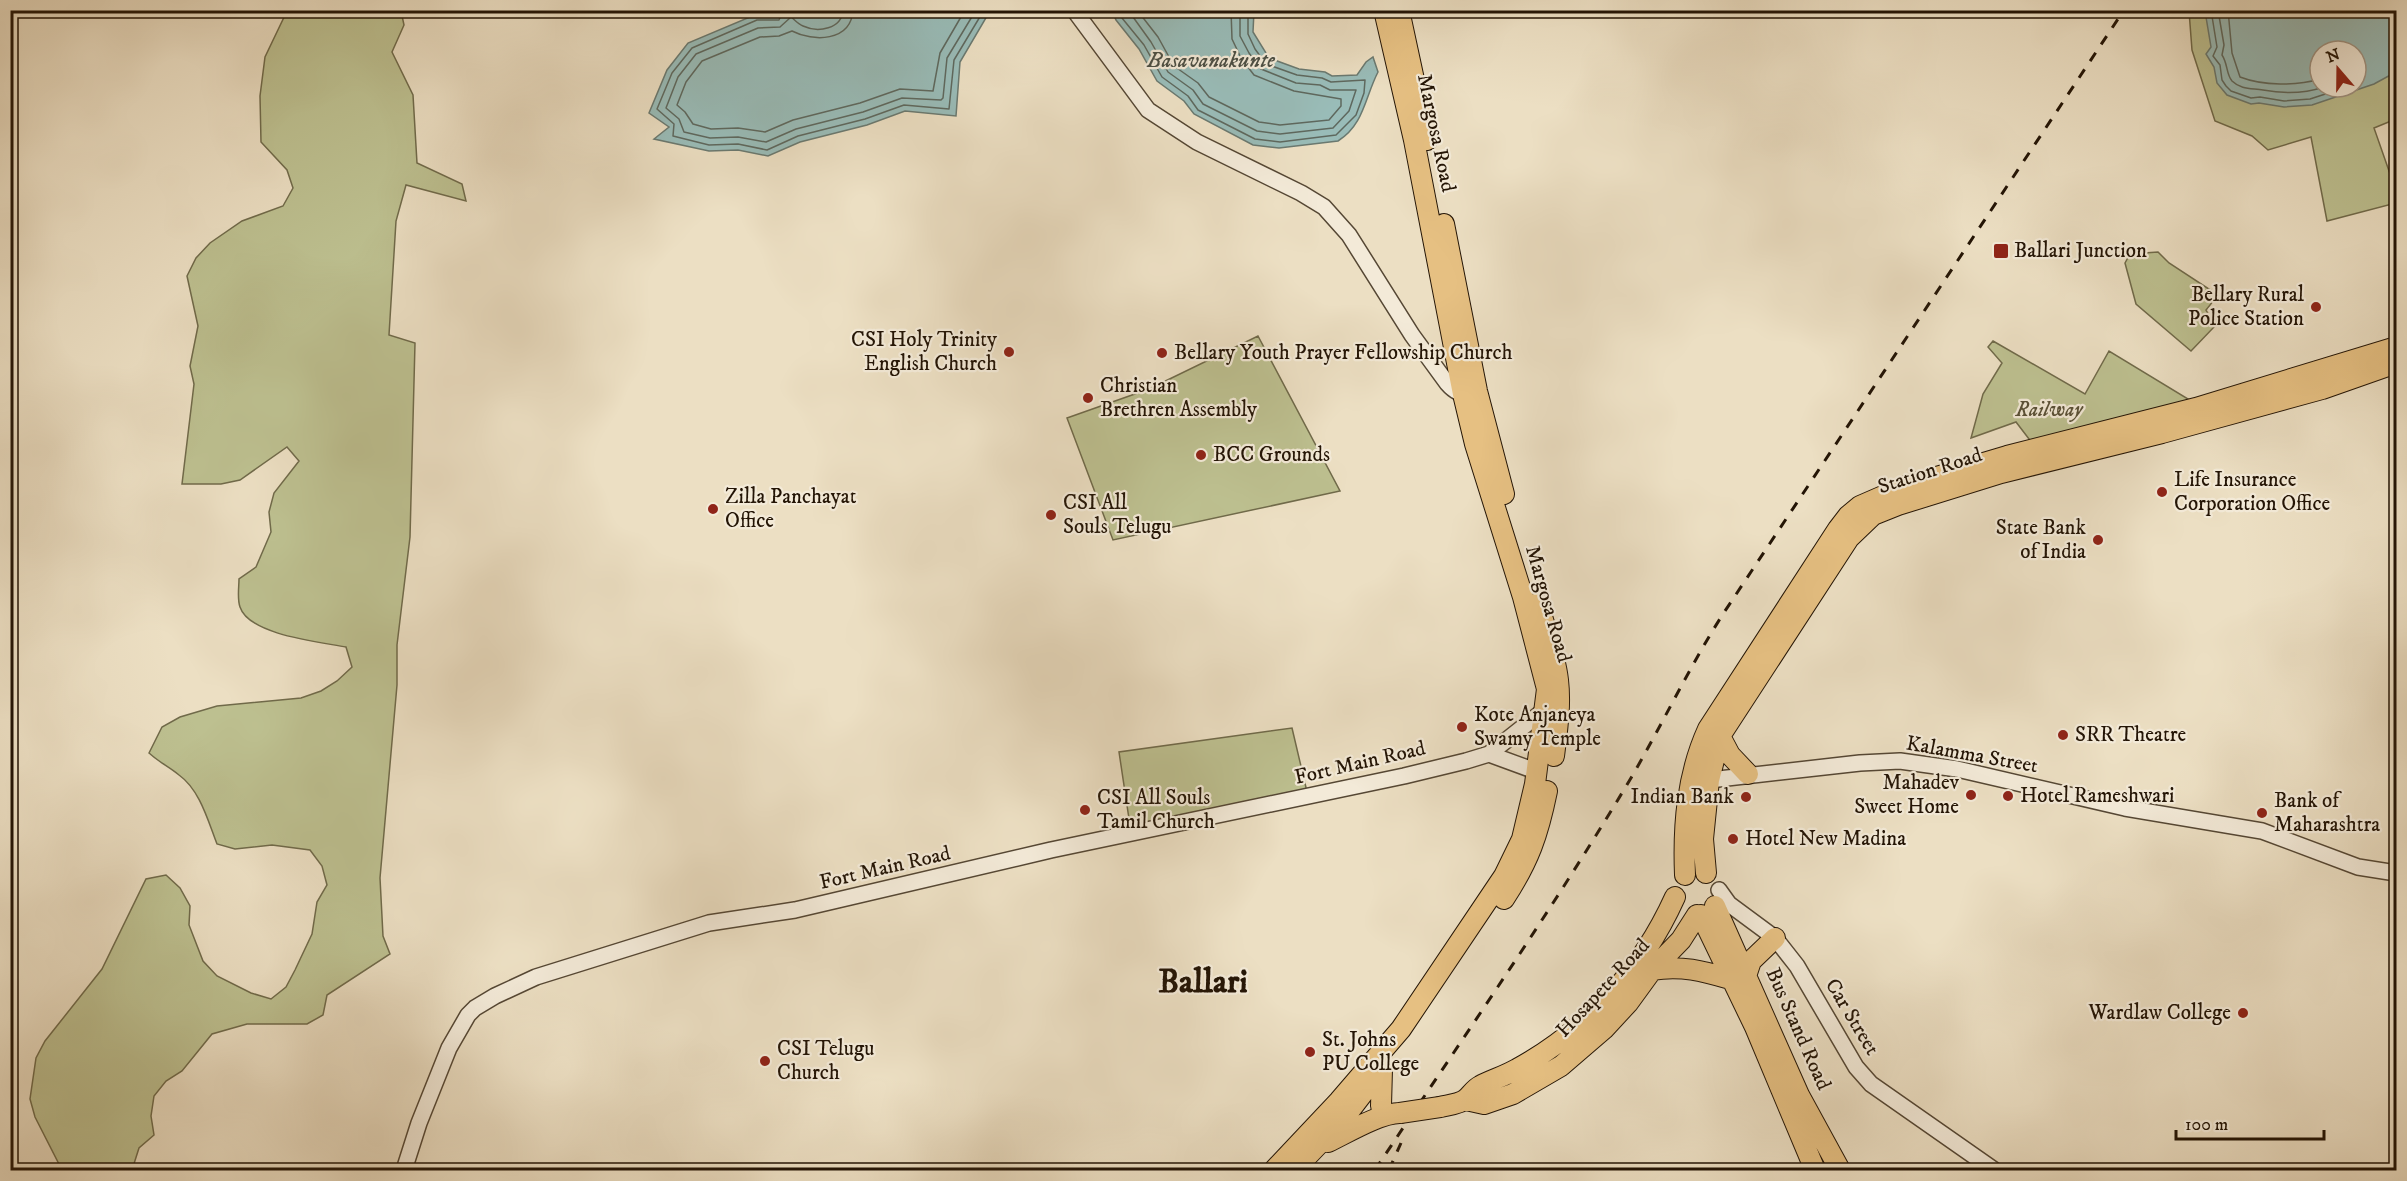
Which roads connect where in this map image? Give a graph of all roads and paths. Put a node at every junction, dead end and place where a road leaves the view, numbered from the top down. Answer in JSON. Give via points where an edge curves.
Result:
{"nodes":[{"id":1,"x":1074,"y":10,"type":"edge"},
{"id":2,"x":1384,"y":10,"type":"edge"},
{"id":3,"x":1399,"y":10,"type":"edge"},
{"id":4,"x":2397,"y":347,"type":"edge"},
{"id":5,"x":2397,"y":363,"type":"edge"},
{"id":6,"x":1470,"y":393,"type":"junction"},
{"id":7,"x":1876,"y":506,"type":"junction"},
{"id":8,"x":1552,"y":707,"type":"junction"},
{"id":9,"x":1720,"y":736,"type":"junction"},
{"id":10,"x":1488,"y":754,"type":"junction"},
{"id":11,"x":1538,"y":772,"type":"junction"},
{"id":12,"x":1748,"y":774,"type":"junction"},
{"id":13,"x":1700,"y":782,"type":"junction"},
{"id":14,"x":1706,"y":873,"type":"junction"},
{"id":15,"x":2397,"y":873,"type":"edge"},
{"id":16,"x":1685,"y":875,"type":"junction"},
{"id":17,"x":1675,"y":897,"type":"junction"},
{"id":18,"x":1708,"y":906,"type":"junction"},
{"id":19,"x":1774,"y":938,"type":"junction"},
{"id":20,"x":1652,"y":970,"type":"junction"},
{"id":21,"x":1739,"y":976,"type":"junction"},
{"id":22,"x":1377,"y":1066,"type":"junction"},
{"id":23,"x":1466,"y":1100,"type":"junction"},
{"id":24,"x":1342,"y":1109,"type":"junction"},
{"id":25,"x":1386,"y":1113,"type":"junction"},
{"id":26,"x":1304,"y":1149,"type":"junction"},
{"id":27,"x":404,"y":1170,"type":"edge"},
{"id":28,"x":1274,"y":1170,"type":"edge"},
{"id":29,"x":1294,"y":1170,"type":"edge"},
{"id":30,"x":1815,"y":1170,"type":"edge"},
{"id":31,"x":1840,"y":1170,"type":"edge"},
{"id":32,"x":1994,"y":1170,"type":"edge"}],
"edges":[{"from":1,"to":6,"type":"street","via":[[1148,110],[1197,142],[1324,207],[1349,235],[1447,383],[1453,390]]},
{"from":2,"to":6,"type":"highway","name":"Margosa Road"},
{"from":3,"to":6,"type":"highway","name":"Margosa Road","via":[[1415,78]]},
{"from":4,"to":7,"type":"highway","name":"Station Road","via":[[2129,427],[1985,462]]},
{"from":5,"to":7,"type":"highway","name":"Station Road","via":[[2231,414]]},
{"from":6,"to":8,"type":"highway","name":"Margosa Road","via":[[1474,444],[1523,597]]},
{"from":6,"to":8,"type":"highway","name":"Margosa Road","via":[[1555,658],[1558,681]]},
{"from":7,"to":9,"type":"highway","name":"Station Road","via":[[1849,538]]},
{"from":7,"to":13,"type":"highway","name":"Station Road","via":[[1848,516],[1708,729],[1699,753]]},
{"from":8,"to":10,"type":"street","name":"Fort Main Road"},
{"from":8,"to":11,"type":"highway","name":"Margosa Road"},
{"from":8,"to":22,"type":"highway","via":[[1552,768],[1530,855],[1412,1033]]},
{"from":9,"to":12,"type":"highway","via":[[1730,755]]},
{"from":9,"to":13,"type":"highway","name":"Station Road"},
{"from":10,"to":11,"type":"street"},
{"from":10,"to":27,"type":"street","name":"Fort Main Road","via":[[1404,776],[1056,849],[795,910],[709,923],[536,977],[495,996],[468,1016],[449,1048]]},
{"from":11,"to":22,"type":"highway","name":"Margosa Road","via":[[1522,839],[1504,876]]},
{"from":12,"to":13,"type":"street","name":"Kalamma Street"},
{"from":12,"to":15,"type":"street","name":"Kalamma Street","via":[[1900,761],[1956,769],[2125,808],[2262,831],[2358,867]]},
{"from":13,"to":14,"type":"highway","name":"Station Road"},
{"from":13,"to":16,"type":"highway","name":"Station Road","via":[[1685,815]]},
{"from":14,"to":16,"type":"highway"},
{"from":14,"to":18,"type":"highway","via":[[1716,883]]},
{"from":16,"to":17,"type":"highway","via":[[1677,884]]},
{"from":17,"to":18,"type":"highway","via":[[1683,910]]},
{"from":17,"to":23,"type":"highway","name":"Hosapete Road","via":[[1623,984],[1579,1026],[1526,1064],[1478,1087]]},
{"from":18,"to":19,"type":"street","name":"Car Street","via":[[1729,903]]},
{"from":18,"to":20,"type":"highway","name":"Hosapete Road"},
{"from":18,"to":21,"type":"highway","name":"Bus Stand Road","via":[[1734,950]]},
{"from":18,"to":21,"type":"highway","name":"Bus Stand Road","via":[[1720,957]]},
{"from":19,"to":21,"type":"highway"},
{"from":19,"to":32,"type":"street","name":"Car Street","via":[[1797,966],[1851,1059],[1871,1084]]},
{"from":20,"to":21,"type":"highway","via":[[1689,968]]},
{"from":20,"to":23,"type":"highway","name":"Hosapete Road","via":[[1604,1029],[1561,1066],[1513,1094],[1484,1104]]},
{"from":21,"to":30,"type":"highway","name":"Bus Stand Road","via":[[1755,1027]]},
{"from":21,"to":31,"type":"highway","name":"Bus Stand Road"},
{"from":22,"to":24,"type":"highway","name":"Margosa Road"},
{"from":22,"to":25,"type":"highway"},
{"from":23,"to":25,"type":"highway","name":"Hosapete Road","bridge":true},
{"from":24,"to":25,"type":"highway"},
{"from":24,"to":26,"type":"highway","name":"Margosa Road"},
{"from":25,"to":26,"type":"highway"},
{"from":26,"to":28,"type":"highway"},
{"from":26,"to":29,"type":"highway"}]}
